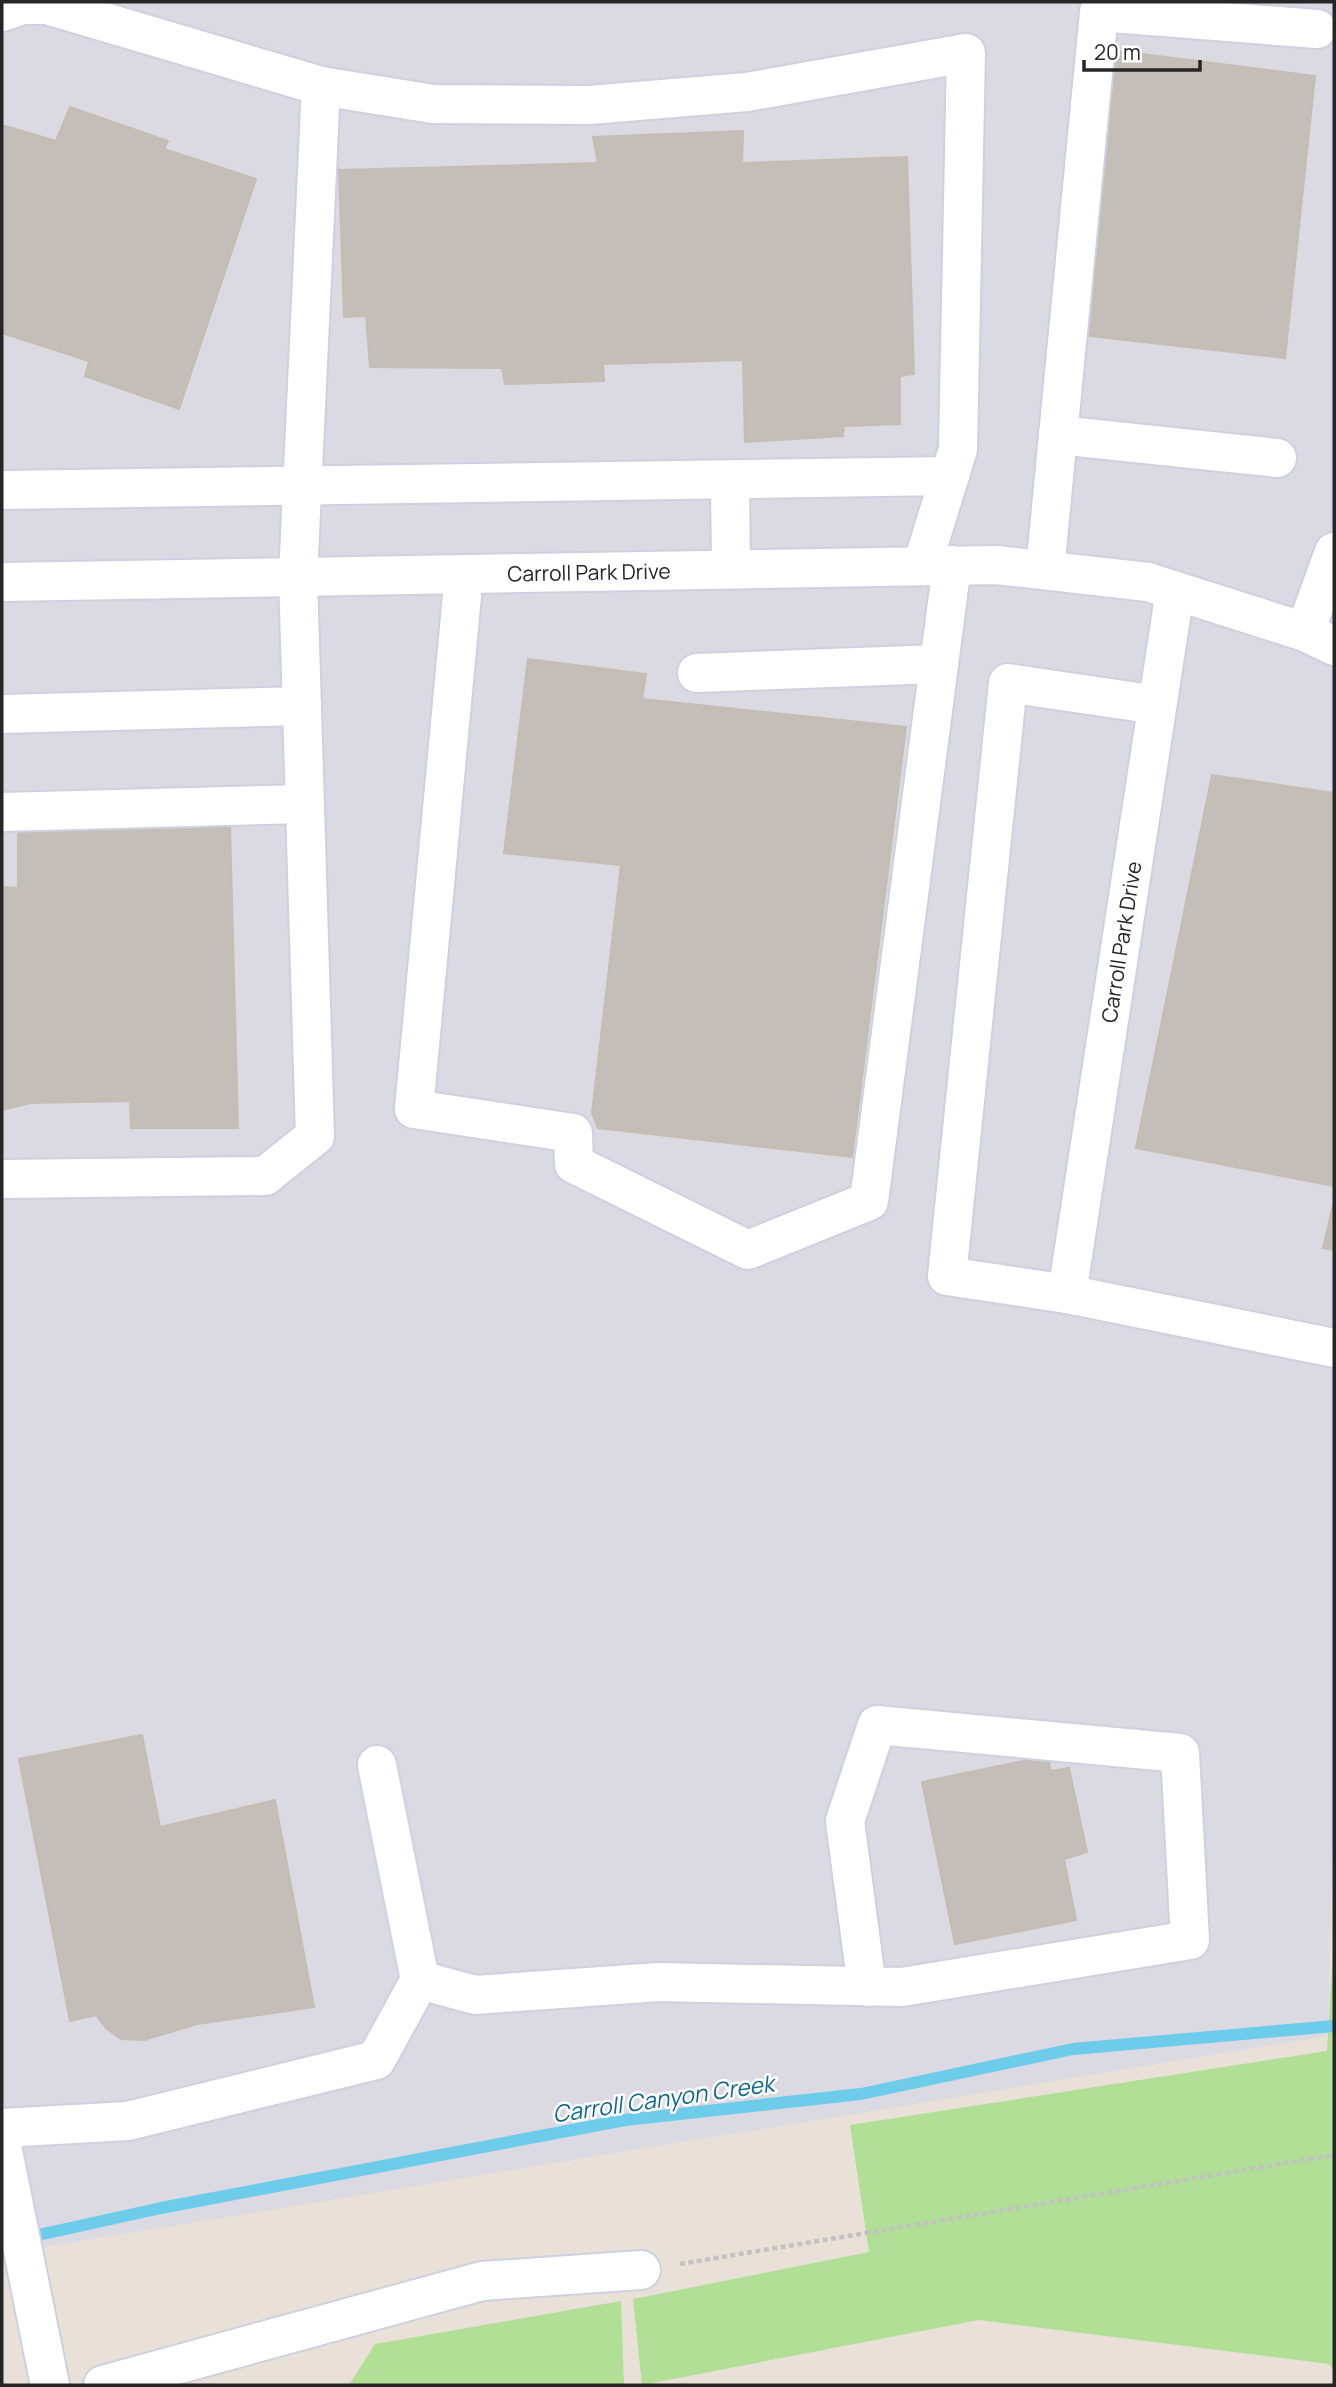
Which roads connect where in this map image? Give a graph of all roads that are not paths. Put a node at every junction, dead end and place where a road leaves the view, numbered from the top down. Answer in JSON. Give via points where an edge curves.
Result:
{"nodes":[{"id":1,"x":2,"y":12,"type":"edge"},
{"id":2,"x":1317,"y":29,"type":"dead end"},
{"id":3,"x":321,"y":86,"type":"junction"},
{"id":4,"x":1058,"y":435,"type":"junction"},
{"id":5,"x":1277,"y":458,"type":"dead end"},
{"id":6,"x":950,"y":476,"type":"junction"},
{"id":7,"x":730,"y":480,"type":"junction"},
{"id":8,"x":302,"y":488,"type":"junction"},
{"id":9,"x":2,"y":490,"type":"edge"},
{"id":10,"x":1334,"y":552,"type":"edge"},
{"id":11,"x":937,"y":566,"type":"junction"},
{"id":12,"x":731,"y":569,"type":"junction"},
{"id":13,"x":1045,"y":570,"type":"junction"},
{"id":14,"x":464,"y":574,"type":"junction"},
{"id":15,"x":298,"y":577,"type":"junction"},
{"id":16,"x":2,"y":582,"type":"edge"},
{"id":17,"x":1175,"y":591,"type":"junction"},
{"id":18,"x":1320,"y":639,"type":"edge"},
{"id":19,"x":939,"y":664,"type":"junction"},
{"id":20,"x":696,"y":673,"type":"dead end"},
{"id":21,"x":1157,"y":705,"type":"junction"},
{"id":22,"x":302,"y":706,"type":"junction"},
{"id":23,"x":2,"y":714,"type":"edge"},
{"id":24,"x":305,"y":804,"type":"junction"},
{"id":25,"x":2,"y":811,"type":"edge"},
{"id":26,"x":2,"y":1179,"type":"edge"},
{"id":27,"x":1067,"y":1294,"type":"junction"},
{"id":28,"x":1334,"y":1348,"type":"edge"},
{"id":29,"x":377,"y":1765,"type":"dead end"},
{"id":30,"x":420,"y":1980,"type":"junction"},
{"id":31,"x":867,"y":1987,"type":"junction"},
{"id":32,"x":2,"y":2128,"type":"edge"},
{"id":33,"x":2,"y":2146,"type":"edge"},
{"id":34,"x":641,"y":2270,"type":"road end"},
{"id":35,"x":50,"y":2385,"type":"edge"},
{"id":36,"x":103,"y":2385,"type":"edge"}],
"edges":[{"from":1,"to":3,"type":"street","via":[[23,5],[47,5]]},
{"from":2,"to":4,"type":"street","via":[[1099,12]]},
{"from":3,"to":6,"type":"street","via":[[433,104],[589,105],[747,92],[967,53],[958,449]]},
{"from":3,"to":8,"type":"street"},
{"from":4,"to":5,"type":"street"},
{"from":4,"to":13,"type":"street"},
{"from":6,"to":7,"type":"street"},
{"from":6,"to":11,"type":"street"},
{"from":7,"to":8,"type":"street"},
{"from":7,"to":12,"type":"street"},
{"from":8,"to":9,"type":"street"},
{"from":8,"to":15,"type":"street"},
{"from":10,"to":18,"type":"street"},
{"from":11,"to":12,"type":"street","name":"Carroll Park Drive"},
{"from":11,"to":13,"type":"street","name":"Carroll Park Drive"},
{"from":11,"to":19,"type":"street"},
{"from":12,"to":14,"type":"street","name":"Carroll Park Drive"},
{"from":13,"to":17,"type":"street","name":"Carroll Park Drive","via":[[1148,582]]},
{"from":14,"to":15,"type":"street","name":"Carroll Park Drive"},
{"from":14,"to":19,"type":"street","via":[[414,1109],[573,1133],[574,1164],[748,1250],[869,1201]]},
{"from":15,"to":16,"type":"street","name":"Carroll Park Drive"},
{"from":15,"to":22,"type":"street"},
{"from":17,"to":18,"type":"street","name":"Carroll Park Drive"},
{"from":17,"to":21,"type":"street","name":"Carroll Park Drive"},
{"from":19,"to":20,"type":"street"},
{"from":21,"to":27,"type":"street","name":"Carroll Park Drive"},
{"from":21,"to":27,"type":"street","via":[[1008,682],[947,1276]]},
{"from":22,"to":23,"type":"street"},
{"from":22,"to":24,"type":"street"},
{"from":24,"to":25,"type":"street"},
{"from":24,"to":26,"type":"street","via":[[315,1136],[265,1176]]},
{"from":27,"to":28,"type":"street"},
{"from":29,"to":30,"type":"street"},
{"from":30,"to":31,"type":"street","via":[[475,1995],[659,1982]]},
{"from":30,"to":32,"type":"street","via":[[376,2060],[128,2121]]},
{"from":31,"to":31,"type":"street","via":[[902,1987],[1190,1940],[1180,1753],[877,1726],[845,1821]]},
{"from":33,"to":35,"type":"street"},
{"from":34,"to":36,"type":"street","via":[[482,2281]]}]}
